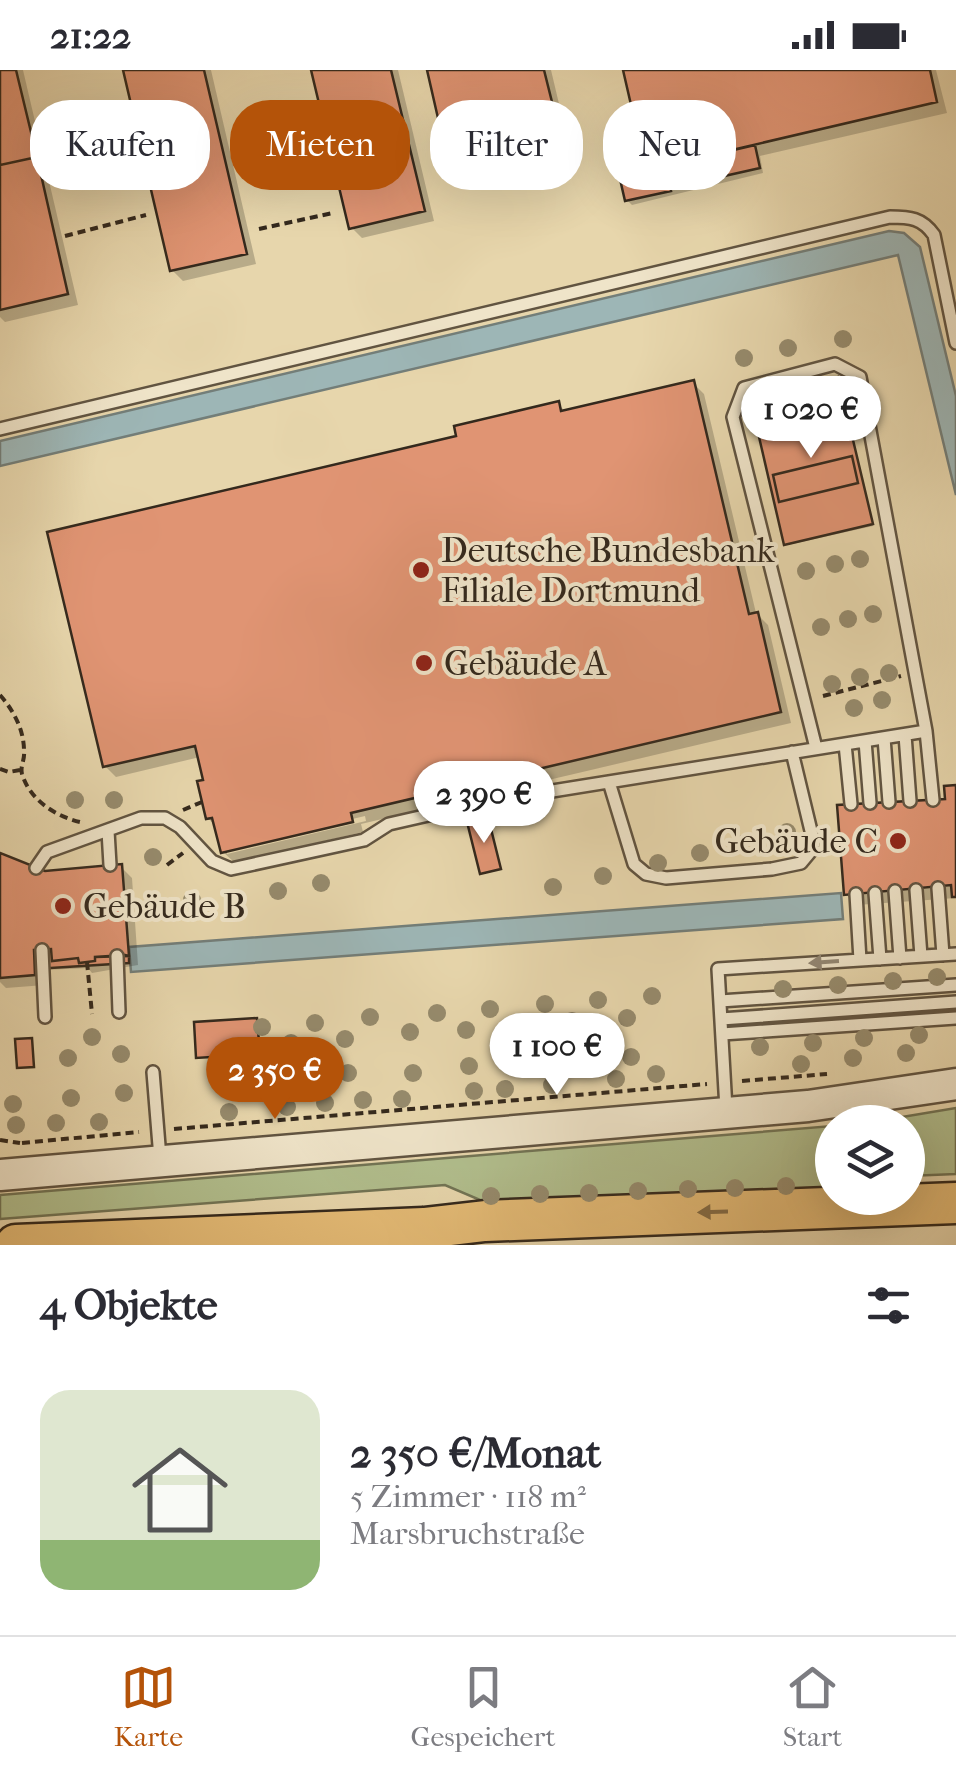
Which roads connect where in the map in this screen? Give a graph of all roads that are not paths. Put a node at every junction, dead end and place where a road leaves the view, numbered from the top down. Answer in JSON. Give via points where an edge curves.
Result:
{"nodes":[{"id":1,"x":956,"y":343,"type":"edge"},
{"id":2,"x":0,"y":429,"type":"edge"},
{"id":3,"x":926,"y":731,"type":"junction"},
{"id":4,"x":904,"y":735,"type":"junction"},
{"id":5,"x":884,"y":738,"type":"junction"},
{"id":6,"x":866,"y":741,"type":"junction"},
{"id":7,"x":845,"y":744,"type":"junction"},
{"id":8,"x":816,"y":748,"type":"junction"},
{"id":9,"x":792,"y":752,"type":"junction"},
{"id":10,"x":609,"y":782,"type":"junction"},
{"id":11,"x":932,"y":800,"type":"dead end"},
{"id":12,"x":910,"y":801,"type":"dead end"},
{"id":13,"x":889,"y":802,"type":"dead end"},
{"id":14,"x":870,"y":803,"type":"dead end"},
{"id":15,"x":851,"y":804,"type":"dead end"},
{"id":16,"x":108,"y":831,"type":"junction"},
{"id":17,"x":110,"y":866,"type":"dead end"},
{"id":18,"x":36,"y":868,"type":"dead end"},
{"id":19,"x":938,"y":888,"type":"dead end"},
{"id":20,"x":916,"y":890,"type":"dead end"},
{"id":21,"x":895,"y":891,"type":"dead end"},
{"id":22,"x":875,"y":893,"type":"dead end"},
{"id":23,"x":856,"y":894,"type":"dead end"},
{"id":24,"x":42,"y":950,"type":"dead end"},
{"id":25,"x":949,"y":955,"type":"edge"},
{"id":26,"x":117,"y":956,"type":"dead end"},
{"id":27,"x":920,"y":956,"type":"junction"},
{"id":28,"x":900,"y":958,"type":"junction"},
{"id":29,"x":880,"y":959,"type":"junction"},
{"id":30,"x":860,"y":960,"type":"junction"},
{"id":31,"x":956,"y":985,"type":"edge"},
{"id":32,"x":720,"y":1002,"type":"junction"},
{"id":33,"x":956,"y":1002,"type":"edge"},
{"id":34,"x":119,"y":1012,"type":"dead end"},
{"id":35,"x":45,"y":1017,"type":"dead end"},
{"id":36,"x":956,"y":1018,"type":"edge"},
{"id":37,"x":721,"y":1019,"type":"junction"},
{"id":38,"x":722,"y":1034,"type":"junction"},
{"id":39,"x":153,"y":1072,"type":"dead end"},
{"id":40,"x":956,"y":1084,"type":"edge"},
{"id":41,"x":725,"y":1098,"type":"junction"},
{"id":42,"x":160,"y":1162,"type":"junction"},
{"id":43,"x":0,"y":1174,"type":"edge"},
{"id":44,"x":956,"y":1202,"type":"edge"},
{"id":45,"x":16,"y":1245,"type":"edge"}],
"edges":[{"from":1,"to":2,"type":"lane","via":[[934,234],[910,217],[890,218]]},
{"from":3,"to":4,"type":"lane"},
{"from":3,"to":8,"type":"lane","via":[[860,377],[836,364],[744,388],[733,417]]},
{"from":3,"to":11,"type":"lane"},
{"from":4,"to":5,"type":"lane"},
{"from":4,"to":12,"type":"lane"},
{"from":5,"to":6,"type":"lane"},
{"from":5,"to":13,"type":"lane"},
{"from":6,"to":7,"type":"lane"},
{"from":6,"to":14,"type":"lane"},
{"from":7,"to":8,"type":"lane"},
{"from":7,"to":15,"type":"lane"},
{"from":8,"to":9,"type":"lane"},
{"from":9,"to":10,"type":"lane"},
{"from":9,"to":10,"type":"lane","via":[[812,834],[810,851],[800,863],[772,870],[646,874],[634,864]]},
{"from":10,"to":16,"type":"lane","via":[[389,824],[364,840],[231,870],[165,818],[141,818]]},
{"from":16,"to":17,"type":"lane"},
{"from":16,"to":18,"type":"lane","via":[[48,852]]},
{"from":19,"to":25,"type":"lane"},
{"from":20,"to":27,"type":"lane"},
{"from":21,"to":28,"type":"lane"},
{"from":22,"to":29,"type":"lane"},
{"from":23,"to":30,"type":"lane"},
{"from":24,"to":35,"type":"lane"},
{"from":25,"to":27,"type":"lane"},
{"from":26,"to":34,"type":"lane"},
{"from":27,"to":28,"type":"lane"},
{"from":28,"to":29,"type":"lane"},
{"from":29,"to":30,"type":"lane"},
{"from":30,"to":32,"type":"lane","one_way":true,"via":[[718,969]]},
{"from":31,"to":32,"type":"lane"},
{"from":32,"to":37,"type":"lane"},
{"from":33,"to":37,"type":"lane"},
{"from":36,"to":38,"type":"lane"},
{"from":37,"to":38,"type":"lane"},
{"from":38,"to":41,"type":"lane"},
{"from":39,"to":42,"type":"lane"},
{"from":40,"to":41,"type":"street","via":[[917,1092]]},
{"from":41,"to":42,"type":"street"},
{"from":42,"to":43,"type":"street"},
{"from":44,"to":45,"type":"highway","one_way":true}]}
